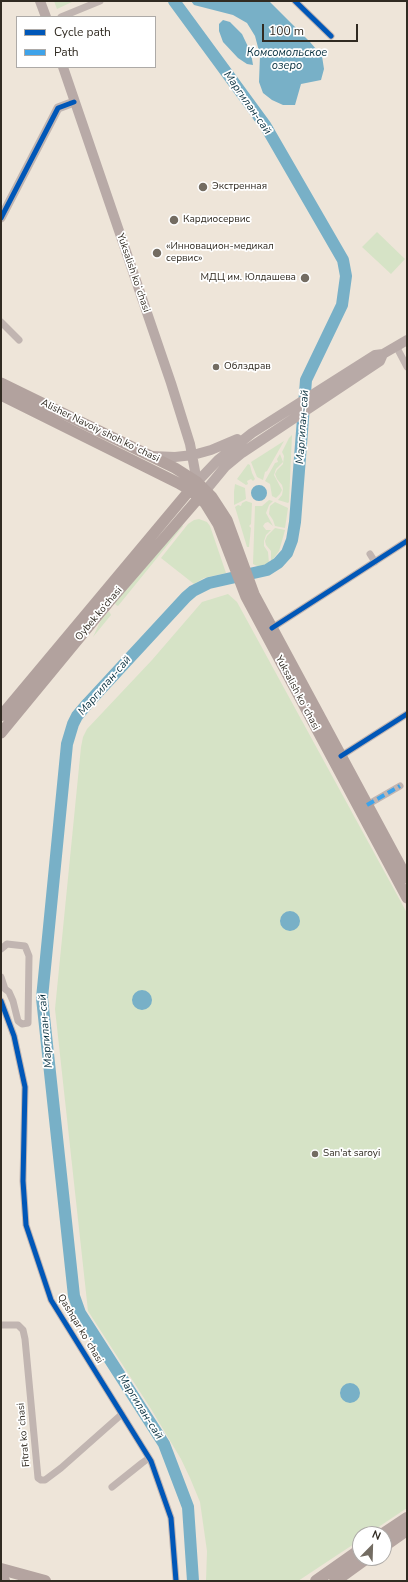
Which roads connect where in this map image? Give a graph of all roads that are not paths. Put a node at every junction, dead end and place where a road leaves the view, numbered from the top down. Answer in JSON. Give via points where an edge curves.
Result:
{"nodes":[{"id":1,"x":40,"y":1,"type":"edge"},
{"id":2,"x":100,"y":1,"type":"edge"},
{"id":3,"x":295,"y":1,"type":"edge"},
{"id":4,"x":46,"y":16,"type":"edge"},
{"id":5,"x":63,"y":16,"type":"edge"},
{"id":6,"x":331,"y":36,"type":"dead end"},
{"id":7,"x":63,"y":68,"type":"edge"},
{"id":8,"x":74,"y":102,"type":"junction"},
{"id":9,"x":1,"y":218,"type":"edge"},
{"id":10,"x":1,"y":322,"type":"edge"},
{"id":11,"x":19,"y":340,"type":"dead end"},
{"id":12,"x":407,"y":340,"type":"edge"},
{"id":13,"x":396,"y":346,"type":"junction"},
{"id":14,"x":407,"y":367,"type":"edge"},
{"id":15,"x":1,"y":383,"type":"edge"},
{"id":16,"x":1,"y":395,"type":"edge"},
{"id":17,"x":316,"y":398,"type":"junction"},
{"id":18,"x":252,"y":433,"type":"junction"},
{"id":19,"x":193,"y":455,"type":"junction"},
{"id":20,"x":151,"y":456,"type":"junction"},
{"id":21,"x":193,"y":486,"type":"junction"},
{"id":22,"x":202,"y":494,"type":"junction"},
{"id":23,"x":407,"y":541,"type":"edge"},
{"id":24,"x":370,"y":554,"type":"dead end"},
{"id":25,"x":375,"y":562,"type":"junction"},
{"id":26,"x":250,"y":596,"type":"junction"},
{"id":27,"x":272,"y":628,"type":"junction"},
{"id":28,"x":407,"y":714,"type":"edge"},
{"id":29,"x":1,"y":716,"type":"edge"},
{"id":30,"x":1,"y":733,"type":"edge"},
{"id":31,"x":341,"y":756,"type":"junction"},
{"id":32,"x":400,"y":786,"type":"dead end"},
{"id":33,"x":367,"y":805,"type":"junction"},
{"id":34,"x":405,"y":882,"type":"edge"},
{"id":35,"x":407,"y":898,"type":"edge"},
{"id":36,"x":1,"y":948,"type":"edge"},
{"id":37,"x":1,"y":978,"type":"edge"},
{"id":38,"x":3,"y":990,"type":"edge"},
{"id":39,"x":1,"y":1001,"type":"edge"},
{"id":40,"x":1,"y":1325,"type":"edge"},
{"id":41,"x":122,"y":1414,"type":"junction"},
{"id":42,"x":149,"y":1458,"type":"junction"},
{"id":43,"x":112,"y":1486,"type":"dead end"},
{"id":44,"x":407,"y":1518,"type":"edge"},
{"id":45,"x":392,"y":1528,"type":"edge"},
{"id":46,"x":407,"y":1530,"type":"edge"},
{"id":47,"x":392,"y":1540,"type":"edge"},
{"id":48,"x":352,"y":1556,"type":"edge"},
{"id":49,"x":356,"y":1566,"type":"edge"},
{"id":50,"x":1,"y":1569,"type":"edge"},
{"id":51,"x":1,"y":1580,"type":"edge"},
{"id":52,"x":4,"y":1581,"type":"edge"},
{"id":53,"x":45,"y":1581,"type":"edge"},
{"id":54,"x":176,"y":1581,"type":"edge"},
{"id":55,"x":316,"y":1581,"type":"edge"},
{"id":56,"x":335,"y":1581,"type":"edge"}],
"edges":[{"from":1,"to":4,"type":"main road"},
{"from":2,"to":5,"type":"street"},
{"from":3,"to":6,"type":"street"},
{"from":7,"to":8,"type":"main road","name":"Yuksalish koʻchasi"},
{"from":8,"to":9,"type":"street","via":[[58,108]]},
{"from":8,"to":19,"type":"main road","name":"Yuksalish koʻchasi","via":[[171,383]]},
{"from":10,"to":11,"type":"street"},
{"from":12,"to":13,"type":"main road"},
{"from":13,"to":14,"type":"street"},
{"from":13,"to":17,"type":"main road","via":[[383,354],[380,362]]},
{"from":15,"to":20,"type":"main road","name":"Alisher Navoiy shoh koʻchasi"},
{"from":16,"to":21,"type":"main road","name":"Alisher Navoiy shoh koʻchasi","via":[[178,482]]},
{"from":17,"to":18,"type":"main road","via":[[300,404]]},
{"from":17,"to":22,"type":"main road","via":[[296,417],[225,467]]},
{"from":18,"to":19,"type":"main road"},
{"from":18,"to":21,"type":"main road","via":[[218,460]]},
{"from":19,"to":20,"type":"main road"},
{"from":19,"to":21,"type":"main road","name":"Yuksalish koʻchasi"},
{"from":20,"to":21,"type":"main road","name":"Alisher Navoiy shoh koʻchasi","via":[[175,468]]},
{"from":21,"to":22,"type":"main road","name":"Yuksalish koʻchasi"},
{"from":21,"to":29,"type":"main road","name":"Oybek ko‘chasi"},
{"from":22,"to":26,"type":"main road","name":"Yuksalish koʻchasi"},
{"from":22,"to":30,"type":"main road","name":"Oybek ko‘chasi"},
{"from":23,"to":25,"type":"street"},
{"from":24,"to":25,"type":"street"},
{"from":25,"to":27,"type":"street"},
{"from":26,"to":27,"type":"main road","name":"Yuksalish koʻchasi"},
{"from":26,"to":34,"type":"main road","name":"Yuksalish koʻchasi"},
{"from":27,"to":31,"type":"main road","name":"Yuksalish koʻchasi"},
{"from":28,"to":31,"type":"street"},
{"from":31,"to":33,"type":"main road","name":"Yuksalish koʻchasi"},
{"from":32,"to":33,"type":"street"},
{"from":33,"to":34,"type":"main road","name":"Yuksalish koʻchasi"},
{"from":34,"to":35,"type":"main road","name":"Yuksalish koʻchasi"},
{"from":36,"to":38,"type":"street","via":[[7,944],[25,946],[30,956],[28,1023],[22,1024],[18,1021],[13,1000],[9,992]]},
{"from":37,"to":38,"type":"street"},
{"from":39,"to":41,"type":"street","name":"Qashqar koʻchasi","via":[[14,1036],[25,1087],[23,1182],[26,1225],[51,1300]]},
{"from":40,"to":41,"type":"street","name":"Fitrat koʻchasi","via":[[18,1325],[23,1330],[38,1478],[45,1480],[61,1468]]},
{"from":41,"to":42,"type":"street","name":"Qashqar koʻchasi"},
{"from":42,"to":43,"type":"street"},
{"from":42,"to":54,"type":"street","name":"Qashqar koʻchasi","via":[[171,1518]]},
{"from":44,"to":45,"type":"highway"},
{"from":46,"to":47,"type":"highway"},
{"from":48,"to":55,"type":"highway"},
{"from":49,"to":56,"type":"highway"},
{"from":50,"to":53,"type":"highway"},
{"from":51,"to":52,"type":"highway"}]}
